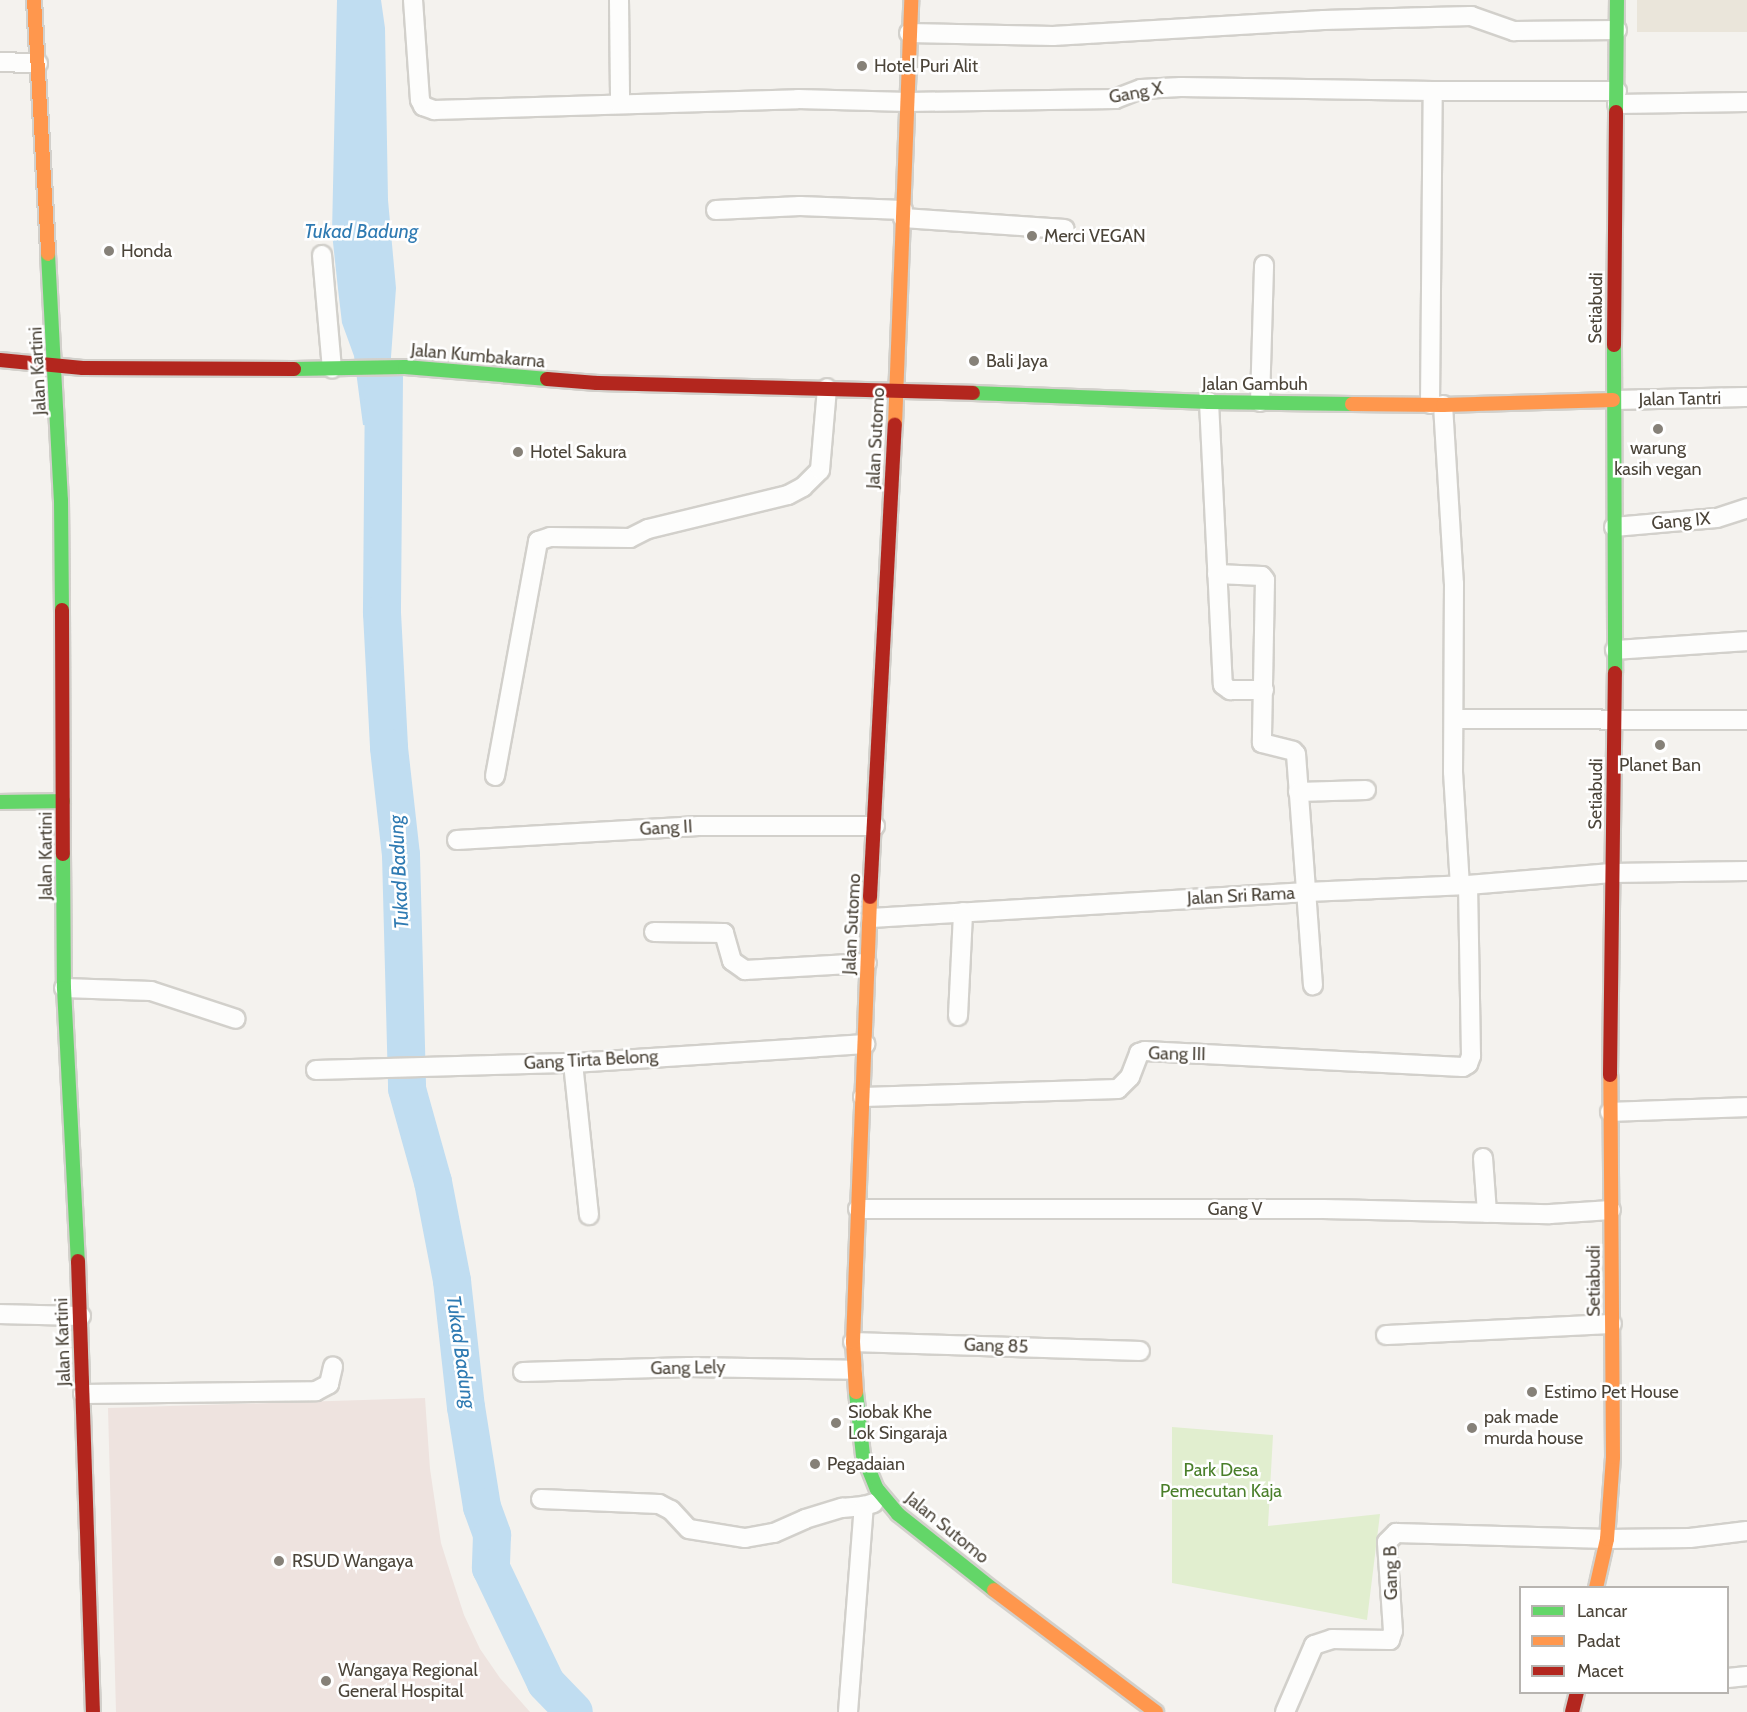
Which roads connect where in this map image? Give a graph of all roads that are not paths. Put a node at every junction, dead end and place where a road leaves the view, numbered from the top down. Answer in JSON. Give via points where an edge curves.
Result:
{"nodes":[{"id":1,"x":34,"y":0,"type":"edge"},
{"id":2,"x":413,"y":0,"type":"edge"},
{"id":3,"x":619,"y":0,"type":"edge"},
{"id":4,"x":911,"y":0,"type":"edge"},
{"id":5,"x":1617,"y":0,"type":"edge"},
{"id":6,"x":1617,"y":30,"type":"junction"},
{"id":7,"x":909,"y":33,"type":"junction"},
{"id":8,"x":0,"y":62,"type":"edge"},
{"id":9,"x":38,"y":63,"type":"junction"},
{"id":10,"x":1433,"y":92,"type":"junction"},
{"id":11,"x":1617,"y":97,"type":"junction"},
{"id":12,"x":908,"y":102,"type":"junction"},
{"id":13,"x":1747,"y":102,"type":"edge"},
{"id":14,"x":620,"y":104,"type":"junction"},
{"id":15,"x":716,"y":210,"type":"dead end"},
{"id":16,"x":903,"y":214,"type":"junction"},
{"id":17,"x":1065,"y":229,"type":"dead end"},
{"id":18,"x":322,"y":255,"type":"dead end"},
{"id":19,"x":1264,"y":265,"type":"dead end"},
{"id":20,"x":0,"y":360,"type":"edge"},
{"id":21,"x":56,"y":365,"type":"junction"},
{"id":22,"x":341,"y":369,"type":"junction"},
{"id":23,"x":827,"y":388,"type":"junction"},
{"id":24,"x":897,"y":391,"type":"junction"},
{"id":25,"x":1747,"y":397,"type":"edge"},
{"id":26,"x":1613,"y":400,"type":"junction"},
{"id":27,"x":1209,"y":402,"type":"junction"},
{"id":28,"x":1260,"y":402,"type":"junction"},
{"id":29,"x":1436,"y":404,"type":"junction"},
{"id":30,"x":1747,"y":508,"type":"edge"},
{"id":31,"x":1614,"y":527,"type":"junction"},
{"id":32,"x":1217,"y":574,"type":"junction"},
{"id":33,"x":1747,"y":641,"type":"edge"},
{"id":34,"x":1615,"y":650,"type":"junction"},
{"id":35,"x":1264,"y":690,"type":"junction"},
{"id":36,"x":1454,"y":719,"type":"junction"},
{"id":37,"x":1616,"y":719,"type":"junction"},
{"id":38,"x":1747,"y":720,"type":"edge"},
{"id":39,"x":495,"y":776,"type":"dead end"},
{"id":40,"x":1366,"y":789,"type":"dead end"},
{"id":41,"x":1298,"y":792,"type":"junction"},
{"id":42,"x":63,"y":801,"type":"junction"},
{"id":43,"x":0,"y":802,"type":"edge"},
{"id":44,"x":875,"y":826,"type":"junction"},
{"id":45,"x":457,"y":840,"type":"dead end"},
{"id":46,"x":1747,"y":871,"type":"edge"},
{"id":47,"x":1612,"y":873,"type":"junction"},
{"id":48,"x":1464,"y":885,"type":"junction"},
{"id":49,"x":1307,"y":892,"type":"junction"},
{"id":50,"x":963,"y":912,"type":"junction"},
{"id":51,"x":870,"y":918,"type":"junction"},
{"id":52,"x":654,"y":932,"type":"dead end"},
{"id":53,"x":867,"y":963,"type":"junction"},
{"id":54,"x":1313,"y":986,"type":"dead end"},
{"id":55,"x":64,"y":988,"type":"junction"},
{"id":56,"x":958,"y":1016,"type":"dead end"},
{"id":57,"x":236,"y":1019,"type":"dead end"},
{"id":58,"x":865,"y":1044,"type":"junction"},
{"id":59,"x":573,"y":1063,"type":"junction"},
{"id":60,"x":316,"y":1070,"type":"dead end"},
{"id":61,"x":863,"y":1097,"type":"junction"},
{"id":62,"x":1747,"y":1107,"type":"edge"},
{"id":63,"x":1610,"y":1112,"type":"junction"},
{"id":64,"x":1483,"y":1158,"type":"dead end"},
{"id":65,"x":858,"y":1209,"type":"junction"},
{"id":66,"x":1611,"y":1210,"type":"junction"},
{"id":67,"x":1487,"y":1213,"type":"junction"},
{"id":68,"x":589,"y":1215,"type":"dead end"},
{"id":69,"x":0,"y":1314,"type":"edge"},
{"id":70,"x":81,"y":1316,"type":"junction"},
{"id":71,"x":1612,"y":1324,"type":"junction"},
{"id":72,"x":1386,"y":1335,"type":"dead end"},
{"id":73,"x":853,"y":1342,"type":"junction"},
{"id":74,"x":1140,"y":1351,"type":"dead end"},
{"id":75,"x":333,"y":1366,"type":"dead end"},
{"id":76,"x":853,"y":1370,"type":"junction"},
{"id":77,"x":524,"y":1372,"type":"dead end"},
{"id":78,"x":83,"y":1394,"type":"junction"},
{"id":79,"x":541,"y":1499,"type":"dead end"},
{"id":80,"x":885,"y":1499,"type":"junction"},
{"id":81,"x":864,"y":1506,"type":"junction"},
{"id":82,"x":1747,"y":1531,"type":"edge"},
{"id":83,"x":1607,"y":1539,"type":"junction"},
{"id":84,"x":1596,"y":1586,"type":"edge"},
{"id":85,"x":1747,"y":1676,"type":"edge"},
{"id":86,"x":1729,"y":1678,"type":"edge"},
{"id":87,"x":1576,"y":1694,"type":"edge"},
{"id":88,"x":93,"y":1712,"type":"edge"},
{"id":89,"x":848,"y":1712,"type":"edge"},
{"id":90,"x":1155,"y":1712,"type":"edge"},
{"id":91,"x":1285,"y":1712,"type":"edge"},
{"id":92,"x":1572,"y":1712,"type":"edge"}],
"edges":[{"from":1,"to":9,"type":"main road","name":"Jalan Kartini"},
{"from":2,"to":14,"type":"street","name":"Gang X","via":[[420,100],[429,110]]},
{"from":3,"to":14,"type":"street"},
{"from":4,"to":7,"type":"main road","name":"Jalan Sutomo"},
{"from":5,"to":6,"type":"main road","name":"Setiabudi"},
{"from":6,"to":7,"type":"street","via":[[1514,31],[1471,16],[1324,20],[1053,36]]},
{"from":6,"to":11,"type":"main road","name":"Setiabudi"},
{"from":7,"to":12,"type":"main road","name":"Jalan Sutomo"},
{"from":8,"to":9,"type":"street"},
{"from":9,"to":21,"type":"main road","name":"Jalan Kartini"},
{"from":10,"to":11,"type":"street","name":"Gang X"},
{"from":10,"to":12,"type":"street","name":"Gang X","via":[[1181,87],[1141,89],[1115,99]]},
{"from":10,"to":29,"type":"street"},
{"from":11,"to":13,"type":"street","name":"Gang X"},
{"from":11,"to":26,"type":"main road","name":"Setiabudi"},
{"from":12,"to":14,"type":"street","name":"Gang X","via":[[798,99]]},
{"from":12,"to":16,"type":"main road","name":"Jalan Sutomo"},
{"from":15,"to":16,"type":"street","via":[[800,206]]},
{"from":16,"to":17,"type":"street"},
{"from":16,"to":24,"type":"main road","name":"Jalan Sutomo"},
{"from":18,"to":22,"type":"street"},
{"from":19,"to":28,"type":"street"},
{"from":20,"to":21,"type":"main road","name":"Jalan Kumbakarna"},
{"from":21,"to":22,"type":"main road","name":"Jalan Kumbakarna"},
{"from":21,"to":42,"type":"main road","name":"Jalan Kartini"},
{"from":22,"to":23,"type":"main road","name":"Jalan Kumbakarna","via":[[405,367],[597,383]]},
{"from":23,"to":24,"type":"main road","name":"Jalan Kumbakarna"},
{"from":23,"to":39,"type":"street","via":[[820,470],[788,495],[648,529],[630,538],[550,537],[538,541]]},
{"from":24,"to":27,"type":"main road","name":"Jalan Gambuh"},
{"from":24,"to":44,"type":"main road","name":"Jalan Sutomo"},
{"from":25,"to":26,"type":"street","name":"Jalan Tantri"},
{"from":26,"to":29,"type":"main road","name":"Jalan Gambuh"},
{"from":26,"to":31,"type":"main road","name":"Setiabudi"},
{"from":27,"to":28,"type":"main road","name":"Jalan Gambuh"},
{"from":27,"to":32,"type":"street"},
{"from":28,"to":29,"type":"main road","name":"Jalan Gambuh"},
{"from":29,"to":36,"type":"street","via":[[1454,584]]},
{"from":30,"to":31,"type":"street","name":"Gang IX","via":[[1717,518]]},
{"from":31,"to":34,"type":"main road","name":"Setiabudi"},
{"from":32,"to":35,"type":"street","via":[[1223,685],[1230,690]]},
{"from":32,"to":35,"type":"street","via":[[1262,576],[1265,580]]},
{"from":33,"to":34,"type":"street"},
{"from":34,"to":37,"type":"main road","name":"Setiabudi"},
{"from":35,"to":41,"type":"street","via":[[1262,743],[1296,754]]},
{"from":36,"to":37,"type":"street"},
{"from":36,"to":48,"type":"street","via":[[1453,772]]},
{"from":37,"to":38,"type":"street"},
{"from":37,"to":47,"type":"main road","name":"Setiabudi"},
{"from":40,"to":41,"type":"street"},
{"from":41,"to":49,"type":"street"},
{"from":42,"to":43,"type":"main road"},
{"from":42,"to":55,"type":"main road","name":"Jalan Kartini"},
{"from":44,"to":45,"type":"street","name":"Gang II","via":[[699,826]]},
{"from":44,"to":51,"type":"main road","name":"Jalan Sutomo"},
{"from":46,"to":47,"type":"street","name":"Jalan Sri Rama"},
{"from":47,"to":48,"type":"street","name":"Jalan Sri Rama"},
{"from":47,"to":63,"type":"main road","name":"Setiabudi"},
{"from":48,"to":49,"type":"street","name":"Jalan Sri Rama"},
{"from":48,"to":61,"type":"street","name":"Gang III","via":[[1471,1056],[1463,1067],[1145,1051],[1139,1053],[1130,1077],[1118,1089]]},
{"from":49,"to":50,"type":"street","name":"Jalan Sri Rama"},
{"from":49,"to":54,"type":"street"},
{"from":50,"to":51,"type":"street","name":"Jalan Sri Rama"},
{"from":50,"to":56,"type":"street"},
{"from":51,"to":53,"type":"main road","name":"Jalan Sutomo"},
{"from":52,"to":53,"type":"street","via":[[724,933],[732,961],[745,970]]},
{"from":53,"to":58,"type":"main road","name":"Jalan Sutomo"},
{"from":55,"to":57,"type":"street","via":[[151,991]]},
{"from":55,"to":70,"type":"main road","name":"Jalan Kartini"},
{"from":58,"to":59,"type":"street","name":"Gang Tirta Belong"},
{"from":58,"to":61,"type":"main road","name":"Jalan Sutomo"},
{"from":59,"to":60,"type":"street","name":"Gang Tirta Belong"},
{"from":59,"to":68,"type":"street"},
{"from":61,"to":65,"type":"main road","name":"Jalan Sutomo"},
{"from":62,"to":63,"type":"street"},
{"from":63,"to":66,"type":"main road","name":"Setiabudi"},
{"from":64,"to":67,"type":"street"},
{"from":65,"to":67,"type":"street","name":"Gang V"},
{"from":65,"to":73,"type":"main road","name":"Jalan Sutomo"},
{"from":66,"to":67,"type":"street","name":"Gang V"},
{"from":66,"to":71,"type":"main road","name":"Setiabudi"},
{"from":69,"to":70,"type":"street"},
{"from":70,"to":78,"type":"main road","name":"Jalan Kartini"},
{"from":71,"to":72,"type":"street"},
{"from":71,"to":83,"type":"main road","name":"Setiabudi","via":[[1613,1456]]},
{"from":73,"to":74,"type":"street","name":"Gang 85"},
{"from":73,"to":76,"type":"main road","name":"Jalan Sutomo"},
{"from":75,"to":78,"type":"street","via":[[329,1384],[316,1391]]},
{"from":76,"to":77,"type":"street","name":"Gang Lely","via":[[689,1367]]},
{"from":76,"to":80,"type":"main road","name":"Jalan Sutomo","via":[[863,1455]]},
{"from":78,"to":88,"type":"main road","name":"Jalan Kartini"},
{"from":79,"to":81,"type":"street","via":[[659,1504],[671,1510],[689,1529],[745,1538],[774,1533],[842,1508]]},
{"from":80,"to":81,"type":"street"},
{"from":80,"to":90,"type":"main road","name":"Jalan Sutomo","via":[[898,1514],[1024,1614]]},
{"from":81,"to":89,"type":"street"},
{"from":82,"to":83,"type":"street","via":[[1690,1538]]},
{"from":83,"to":84,"type":"main road","name":"Setiabudi"},
{"from":83,"to":91,"type":"street","name":"Gang B","via":[[1396,1533],[1387,1542],[1393,1631],[1390,1640],[1332,1639],[1314,1645]]},
{"from":85,"to":86,"type":"street"},
{"from":87,"to":92,"type":"main road"}]}
